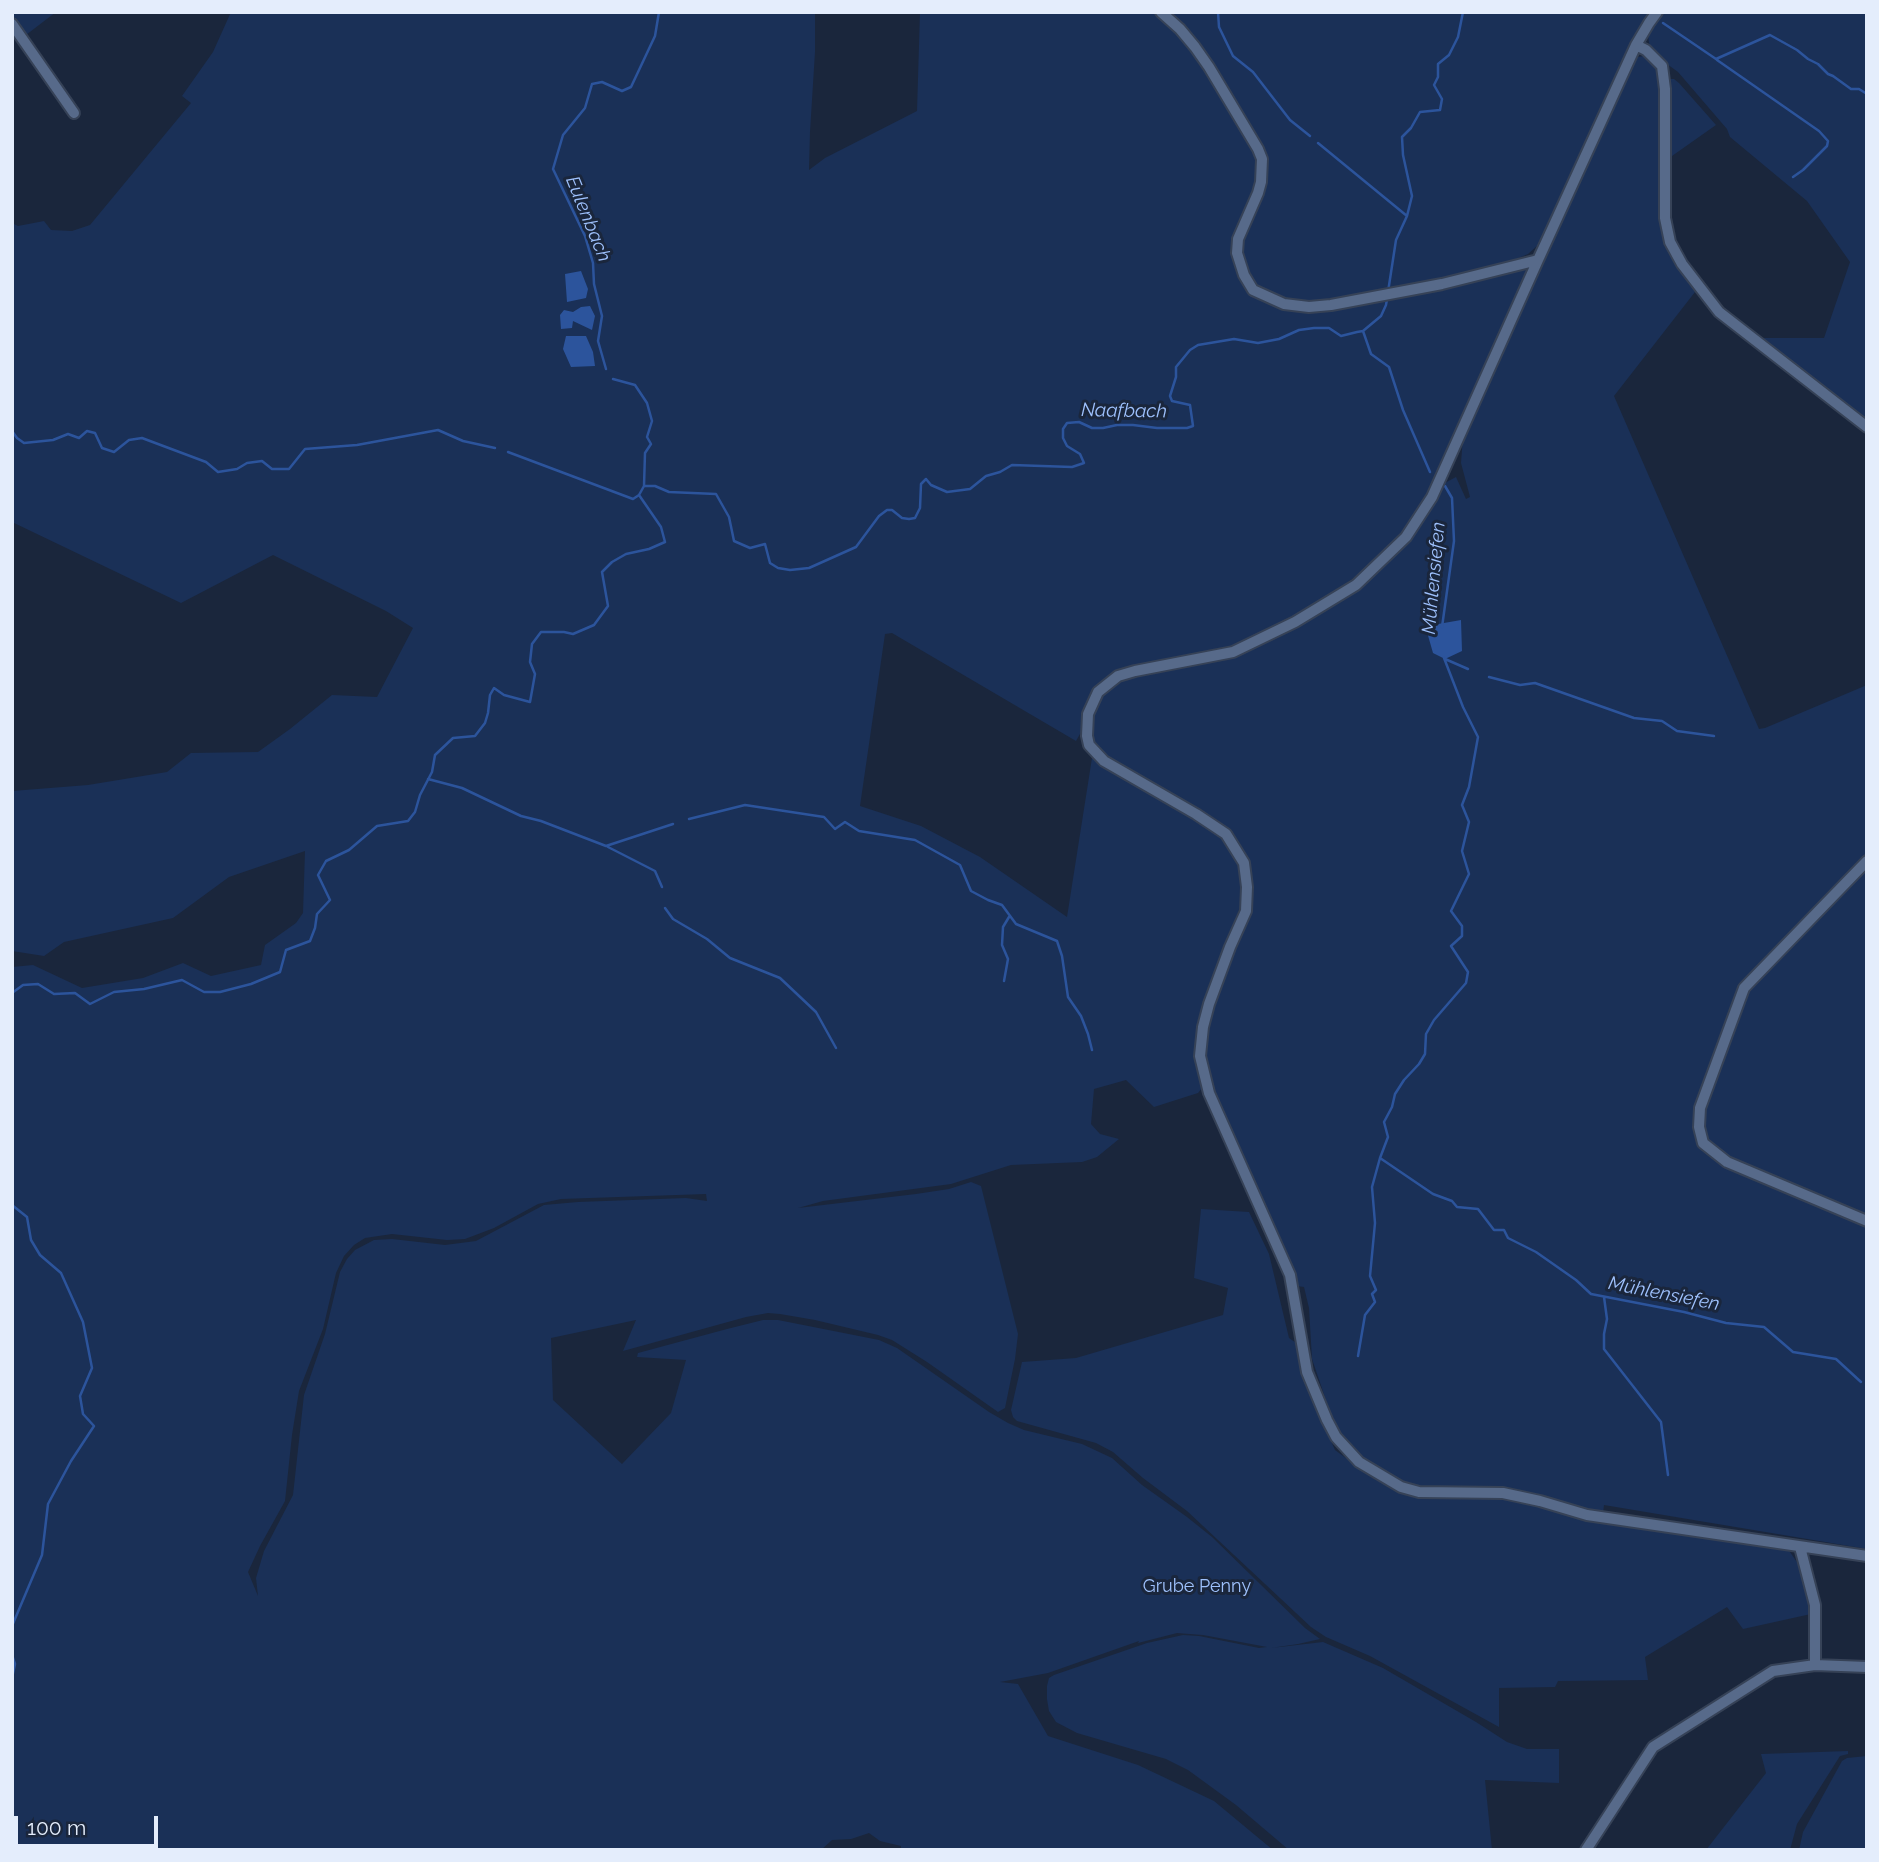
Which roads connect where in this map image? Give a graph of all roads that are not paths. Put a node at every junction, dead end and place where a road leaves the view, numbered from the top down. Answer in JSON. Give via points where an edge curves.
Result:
{"nodes":[{"id":1,"x":1161,"y":12,"type":"edge"},
{"id":2,"x":1657,"y":12,"type":"edge"},
{"id":3,"x":12,"y":24,"type":"edge"},
{"id":4,"x":1636,"y":45,"type":"junction"},
{"id":5,"x":74,"y":113,"type":"dead end"},
{"id":6,"x":1538,"y":260,"type":"junction"},
{"id":7,"x":1867,"y":427,"type":"edge"},
{"id":8,"x":1867,"y":861,"type":"edge"},
{"id":9,"x":1867,"y":1221,"type":"edge"},
{"id":10,"x":1800,"y":1546,"type":"junction"},
{"id":11,"x":1867,"y":1556,"type":"edge"},
{"id":12,"x":1815,"y":1665,"type":"junction"},
{"id":13,"x":1867,"y":1667,"type":"edge"},
{"id":14,"x":1586,"y":1850,"type":"edge"}],
"edges":[{"from":1,"to":6,"type":"street","via":[[1209,67],[1262,159],[1258,193],[1238,239],[1237,253],[1252,290],[1284,304],[1331,306]]},
{"from":2,"to":4,"type":"street"},
{"from":3,"to":5,"type":"street"},
{"from":4,"to":6,"type":"street"},
{"from":4,"to":7,"type":"street","via":[[1662,66],[1665,218],[1682,264],[1719,312]]},
{"from":6,"to":10,"type":"street","via":[[1432,497],[1406,537],[1356,585],[1246,646],[1118,676],[1098,692],[1088,714],[1087,736],[1104,761],[1226,834],[1244,863],[1246,911],[1209,1004],[1200,1056],[1209,1093],[1290,1275],[1307,1372],[1336,1437],[1359,1462],[1401,1487],[1419,1492],[1503,1493],[1587,1515]]},
{"from":8,"to":9,"type":"street","via":[[1744,988],[1700,1108],[1699,1127],[1703,1143],[1727,1162]]},
{"from":10,"to":11,"type":"street"},
{"from":10,"to":12,"type":"street","via":[[1815,1605]]},
{"from":12,"to":13,"type":"street"},
{"from":12,"to":14,"type":"street","via":[[1773,1671],[1653,1747]]}]}
